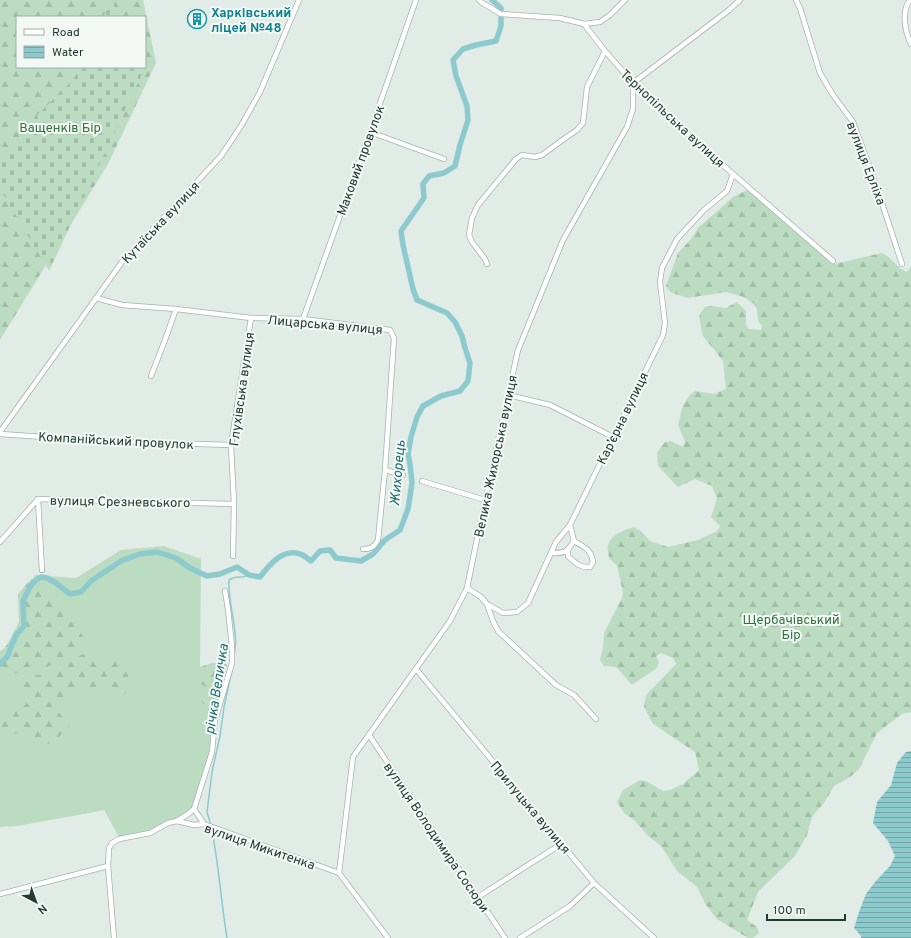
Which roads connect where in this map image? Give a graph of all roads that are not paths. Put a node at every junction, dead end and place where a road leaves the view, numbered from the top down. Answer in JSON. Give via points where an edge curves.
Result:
{"nodes":[{"id":1,"x":299,"y":0,"type":"edge"},
{"id":2,"x":416,"y":0,"type":"edge"},
{"id":3,"x":479,"y":0,"type":"edge"},
{"id":4,"x":624,"y":0,"type":"edge"},
{"id":5,"x":740,"y":0,"type":"edge"},
{"id":6,"x":796,"y":0,"type":"edge"},
{"id":7,"x":910,"y":0,"type":"edge"},
{"id":8,"x":584,"y":24,"type":"junction"},
{"id":9,"x":911,"y":44,"type":"edge"},
{"id":10,"x":605,"y":51,"type":"junction"},
{"id":11,"x":633,"y":83,"type":"junction"},
{"id":12,"x":370,"y":132,"type":"junction"},
{"id":13,"x":444,"y":159,"type":"dead end"},
{"id":14,"x":732,"y":174,"type":"junction"},
{"id":15,"x":833,"y":261,"type":"dead end"},
{"id":16,"x":487,"y":264,"type":"dead end"},
{"id":17,"x":902,"y":264,"type":"dead end"},
{"id":18,"x":96,"y":298,"type":"junction"},
{"id":19,"x":176,"y":309,"type":"junction"},
{"id":20,"x":251,"y":318,"type":"junction"},
{"id":21,"x":303,"y":319,"type":"junction"},
{"id":22,"x":151,"y":376,"type":"dead end"},
{"id":23,"x":508,"y":395,"type":"junction"},
{"id":24,"x":0,"y":433,"type":"edge"},
{"id":25,"x":613,"y":437,"type":"junction"},
{"id":26,"x":231,"y":445,"type":"junction"},
{"id":27,"x":385,"y":470,"type":"junction"},
{"id":28,"x":403,"y":475,"type":"dead end"},
{"id":29,"x":422,"y":481,"type":"dead end"},
{"id":30,"x":38,"y":499,"type":"junction"},
{"id":31,"x":485,"y":500,"type":"junction"},
{"id":32,"x":234,"y":504,"type":"junction"},
{"id":33,"x":570,"y":525,"type":"junction"},
{"id":34,"x":574,"y":541,"type":"junction"},
{"id":35,"x":0,"y":542,"type":"edge"},
{"id":36,"x":363,"y":549,"type":"dead end"},
{"id":37,"x":568,"y":549,"type":"junction"},
{"id":38,"x":551,"y":553,"type":"junction"},
{"id":39,"x":233,"y":556,"type":"dead end"},
{"id":40,"x":42,"y":570,"type":"dead end"},
{"id":41,"x":467,"y":588,"type":"junction"},
{"id":42,"x":225,"y":591,"type":"dead end"},
{"id":43,"x":487,"y":604,"type":"junction"},
{"id":44,"x":416,"y":669,"type":"junction"},
{"id":45,"x":596,"y":719,"type":"dead end"},
{"id":46,"x":368,"y":735,"type":"junction"},
{"id":47,"x":194,"y":809,"type":"junction"},
{"id":48,"x":177,"y":821,"type":"junction"},
{"id":49,"x":204,"y":824,"type":"junction"},
{"id":50,"x":561,"y":844,"type":"junction"},
{"id":51,"x":108,"y":866,"type":"junction"},
{"id":52,"x":339,"y":873,"type":"junction"},
{"id":53,"x":594,"y":883,"type":"junction"},
{"id":54,"x":0,"y":894,"type":"edge"},
{"id":55,"x":478,"y":897,"type":"junction"},
{"id":56,"x":114,"y":938,"type":"edge"},
{"id":57,"x":388,"y":938,"type":"edge"},
{"id":58,"x":505,"y":938,"type":"edge"},
{"id":59,"x":520,"y":938,"type":"edge"},
{"id":60,"x":654,"y":938,"type":"edge"}],
"edges":[{"from":1,"to":18,"type":"street","name":"Кутаїська вулиця","via":[[260,92],[221,156],[122,262]]},
{"from":2,"to":12,"type":"street","name":"Маковий провулок"},
{"from":3,"to":8,"type":"street","via":[[501,14],[560,18]]},
{"from":4,"to":8,"type":"street","via":[[610,16],[600,22]]},
{"from":5,"to":11,"type":"street"},
{"from":6,"to":17,"type":"street","name":"вулиця Ерліха","via":[[820,73],[853,122]]},
{"from":7,"to":9,"type":"street","via":[[905,9],[905,16],[907,36]]},
{"from":8,"to":10,"type":"street","name":"Тернопільська вулиця"},
{"from":10,"to":11,"type":"street","name":"Тернопільська вулиця"},
{"from":10,"to":16,"type":"street","via":[[588,88],[583,123],[542,155],[522,155],[516,159],[478,205],[472,218],[469,235]]},
{"from":11,"to":14,"type":"street","name":"Тернопільська вулиця"},
{"from":11,"to":23,"type":"street","name":"Велика Жихорська вулиця","via":[[633,109],[628,127],[563,240],[518,350]]},
{"from":12,"to":13,"type":"street"},
{"from":12,"to":21,"type":"street","name":"Маковий провулок"},
{"from":14,"to":15,"type":"street","name":"Тернопільська вулиця"},
{"from":14,"to":25,"type":"street","name":"Кар’єрна вулиця","via":[[726,191],[677,239],[662,268],[660,282],[665,323],[663,335]]},
{"from":18,"to":19,"type":"street","name":"Лицарська вулиця","via":[[122,305]]},
{"from":18,"to":24,"type":"street","name":"Кутаїська вулиця"},
{"from":19,"to":20,"type":"street","name":"Лицарська вулиця"},
{"from":19,"to":22,"type":"street"},
{"from":20,"to":21,"type":"street","name":"Лицарська вулиця"},
{"from":20,"to":26,"type":"street","name":"Глухівська вулиця"},
{"from":21,"to":27,"type":"street","name":"Лицарська вулиця","via":[[390,330],[394,338]]},
{"from":23,"to":25,"type":"street","via":[[550,405]]},
{"from":23,"to":31,"type":"street","name":"Велика Жихорська вулиця"},
{"from":24,"to":26,"type":"street","name":"Компанійський провулок"},
{"from":25,"to":33,"type":"street","name":"Кар’єрна вулиця"},
{"from":26,"to":32,"type":"street","name":"Глухівська вулиця"},
{"from":27,"to":28,"type":"street"},
{"from":27,"to":36,"type":"street","name":"Лицарська вулиця","via":[[378,540],[375,546]]},
{"from":29,"to":31,"type":"street"},
{"from":30,"to":32,"type":"street","name":"вулиця Срезневського"},
{"from":30,"to":35,"type":"street","name":"вулиця Срезневського"},
{"from":30,"to":40,"type":"street"},
{"from":31,"to":41,"type":"street","name":"Велика Жихорська вулиця"},
{"from":32,"to":39,"type":"street","name":"Глухівська вулиця"},
{"from":33,"to":34,"type":"street"},
{"from":33,"to":38,"type":"street","name":"Кар’єрна вулиця","via":[[556,542]]},
{"from":34,"to":37,"type":"street"},
{"from":34,"to":37,"type":"street","via":[[588,549],[593,562],[590,567],[575,563],[568,556]]},
{"from":37,"to":38,"type":"street","via":[[563,553]]},
{"from":38,"to":43,"type":"street","name":"Кар’єрна вулиця","via":[[528,603],[517,612],[503,613]]},
{"from":41,"to":43,"type":"street","name":"Кар’єрна вулиця"},
{"from":41,"to":44,"type":"street","name":"Велика Жихорська вулиця","via":[[450,620]]},
{"from":42,"to":47,"type":"street","via":[[232,663],[215,720],[212,752]]},
{"from":43,"to":45,"type":"street","via":[[498,631],[556,684],[574,695]]},
{"from":44,"to":46,"type":"street","name":"Велика Жихорська вулиця"},
{"from":44,"to":50,"type":"street","name":"Прилуцька вулиця"},
{"from":46,"to":52,"type":"street","name":"Велика Жихорська вулиця","via":[[353,757]]},
{"from":46,"to":55,"type":"street","name":"вулиця Володимира Сосюри"},
{"from":47,"to":48,"type":"street"},
{"from":47,"to":49,"type":"street"},
{"from":48,"to":49,"type":"street","name":"вулиця Микитенка","via":[[194,825]]},
{"from":48,"to":51,"type":"street","via":[[150,832],[119,838],[109,848]]},
{"from":49,"to":52,"type":"street","name":"вулиця Микитенка"},
{"from":50,"to":53,"type":"street","name":"Прилуцька вулиця"},
{"from":50,"to":55,"type":"street"},
{"from":51,"to":54,"type":"street"},
{"from":51,"to":56,"type":"street"},
{"from":52,"to":57,"type":"street"},
{"from":53,"to":59,"type":"street","via":[[570,906]]},
{"from":53,"to":60,"type":"street","name":"Прилуцька вулиця"},
{"from":55,"to":58,"type":"street","name":"вулиця Володимира Сосюри"}]}
